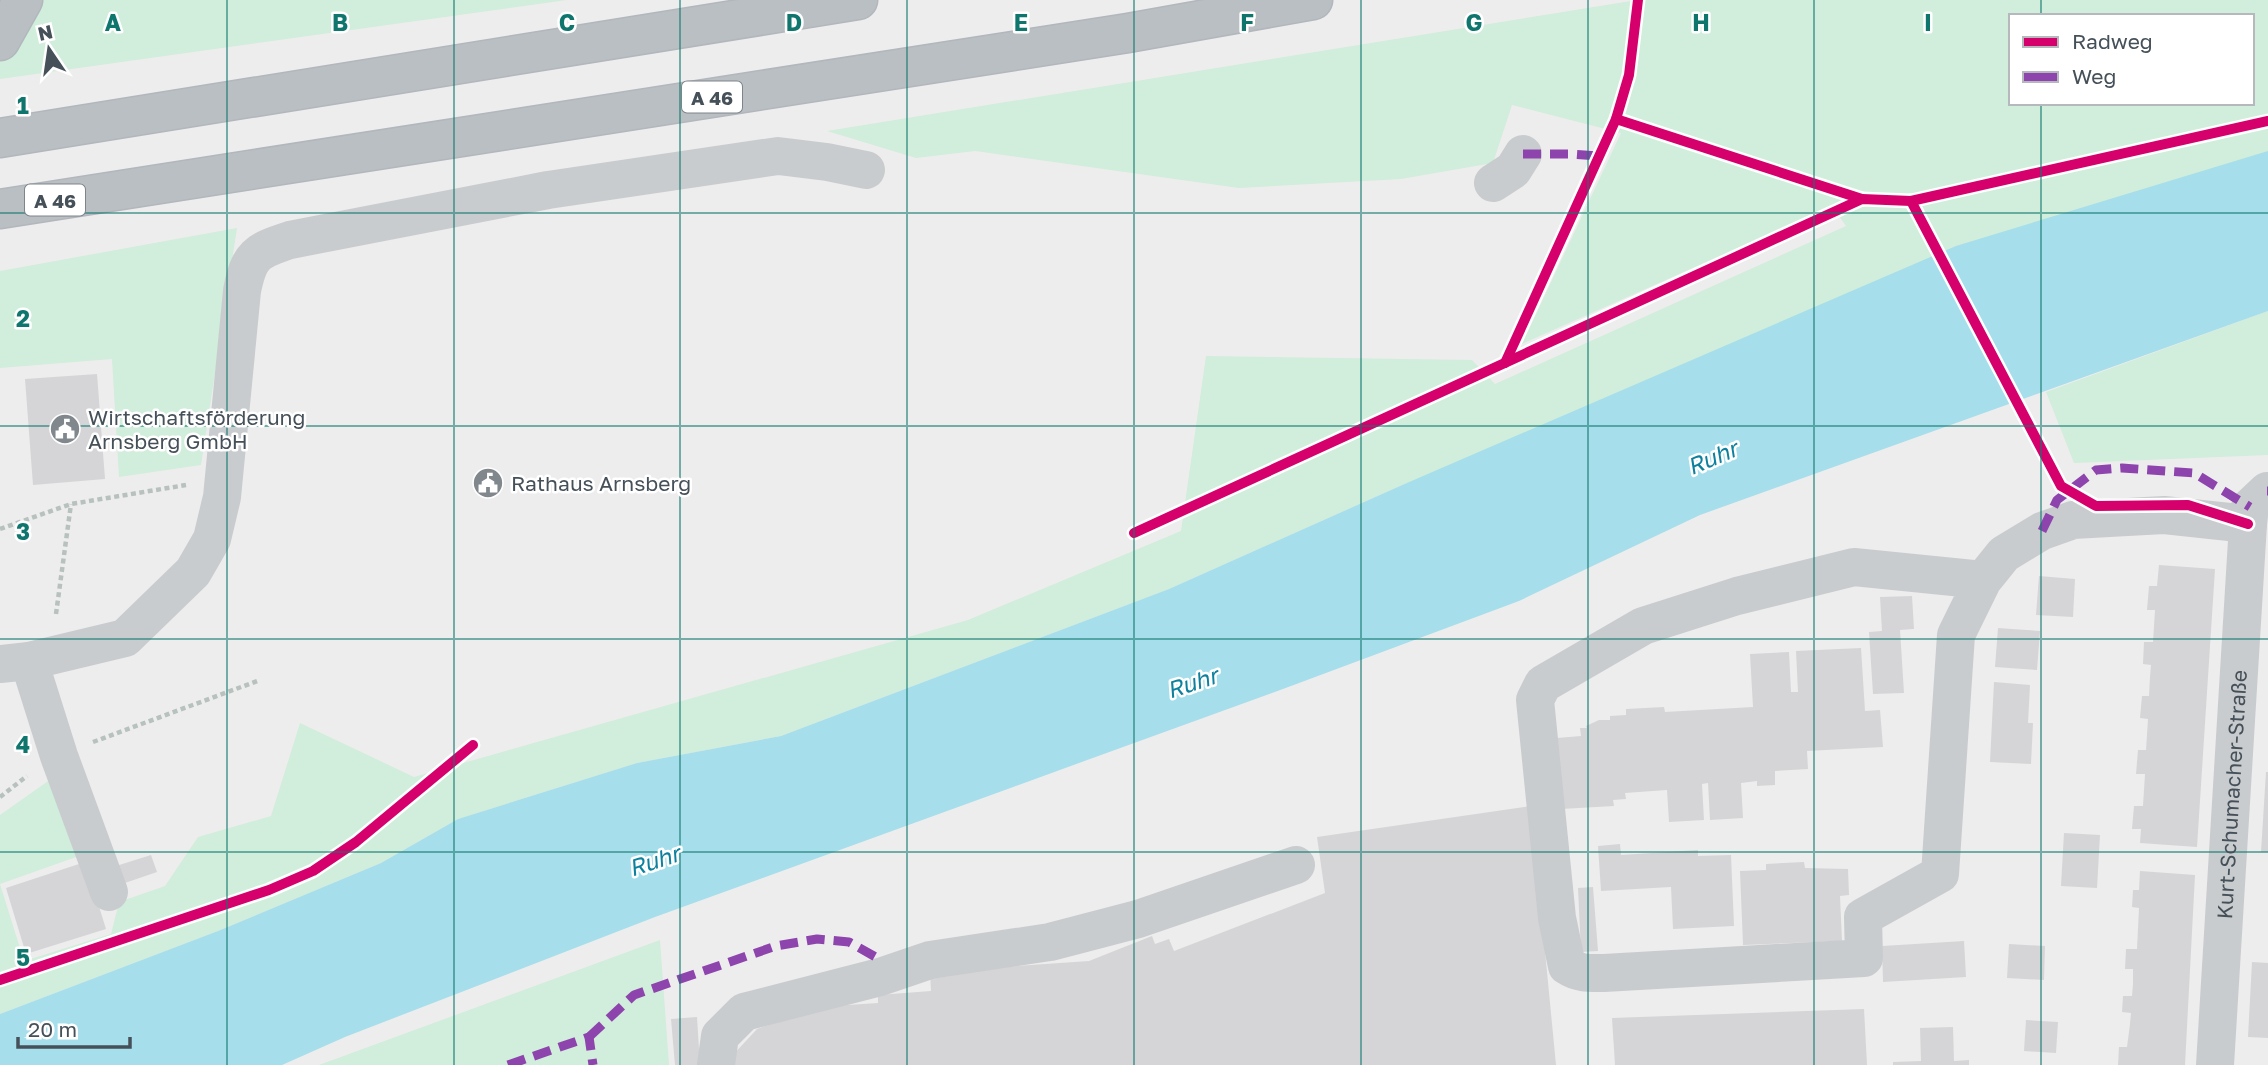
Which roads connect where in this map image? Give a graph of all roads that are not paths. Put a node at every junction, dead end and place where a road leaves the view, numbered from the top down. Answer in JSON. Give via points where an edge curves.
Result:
{"nodes":[{"id":1,"x":23,"y":0,"type":"edge"},
{"id":2,"x":858,"y":0,"type":"edge"},
{"id":3,"x":1313,"y":0,"type":"edge"},
{"id":4,"x":0,"y":41,"type":"edge"},
{"id":5,"x":0,"y":138,"type":"edge"},
{"id":6,"x":1523,"y":154,"type":"dead end"},
{"id":7,"x":866,"y":170,"type":"dead end"},
{"id":8,"x":1493,"y":183,"type":"dead end"},
{"id":9,"x":0,"y":209,"type":"edge"},
{"id":10,"x":2267,"y":491,"type":"edge"},
{"id":11,"x":2248,"y":524,"type":"junction"},
{"id":12,"x":1983,"y":580,"type":"junction"},
{"id":13,"x":26,"y":661,"type":"edge"},
{"id":14,"x":1296,"y":865,"type":"dead end"},
{"id":15,"x":109,"y":892,"type":"dead end"},
{"id":16,"x":716,"y":1065,"type":"edge"},
{"id":17,"x":2215,"y":1065,"type":"edge"}],
"edges":[{"from":1,"to":4,"type":"highway"},
{"from":2,"to":5,"type":"highway"},
{"from":3,"to":9,"type":"highway","number":"A 46"},
{"from":6,"to":8,"type":"street","via":[[1513,170]]},
{"from":7,"to":13,"type":"street","via":[[778,156],[548,190],[290,240],[260,252],[251,259],[242,291],[225,478],[218,523],[206,554],[125,638]]},
{"from":10,"to":11,"type":"street","name":"Kurt-Schumacher-Straße","via":[[2250,507]]},
{"from":11,"to":12,"type":"street","via":[[2164,515],[2073,520],[2042,531],[2004,554]]},
{"from":11,"to":17,"type":"street","name":"Kurt-Schumacher-Straße"},
{"from":12,"to":12,"type":"street","via":[[1956,635],[1940,874],[1863,917],[1864,958],[1604,973],[1574,971],[1567,966],[1535,700],[1543,684],[1643,626],[1854,566]]},
{"from":13,"to":15,"type":"street"},
{"from":14,"to":16,"type":"street","via":[[1138,919],[1050,942],[930,960],[880,978],[744,1012],[720,1035]]}]}
